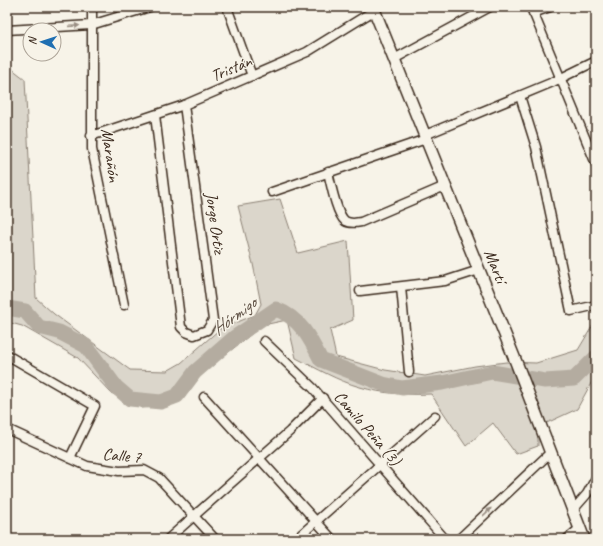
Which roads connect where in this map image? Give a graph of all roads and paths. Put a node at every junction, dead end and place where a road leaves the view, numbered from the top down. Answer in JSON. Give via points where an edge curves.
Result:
{"nodes":[{"id":1,"x":92,"y":7,"type":"edge"},
{"id":2,"x":150,"y":7,"type":"edge"},
{"id":3,"x":227,"y":7,"type":"edge"},
{"id":4,"x":490,"y":7,"type":"edge"},
{"id":5,"x":550,"y":7,"type":"edge"},
{"id":6,"x":374,"y":9,"type":"edge"},
{"id":7,"x":532,"y":10,"type":"edge"},
{"id":8,"x":91,"y":25,"type":"junction"},
{"id":9,"x":7,"y":30,"type":"edge"},
{"id":10,"x":394,"y":59,"type":"junction"},
{"id":11,"x":596,"y":61,"type":"edge"},
{"id":12,"x":252,"y":76,"type":"junction"},
{"id":13,"x":561,"y":78,"type":"junction"},
{"id":14,"x":520,"y":96,"type":"junction"},
{"id":15,"x":184,"y":105,"type":"junction"},
{"id":16,"x":155,"y":115,"type":"junction"},
{"id":17,"x":91,"y":136,"type":"junction"},
{"id":18,"x":426,"y":137,"type":"junction"},
{"id":19,"x":596,"y":164,"type":"edge"},
{"id":20,"x":328,"y":172,"type":"junction"},
{"id":21,"x":445,"y":186,"type":"junction"},
{"id":22,"x":272,"y":192,"type":"dead end"},
{"id":23,"x":479,"y":270,"type":"junction"},
{"id":24,"x":402,"y":287,"type":"junction"},
{"id":25,"x":360,"y":291,"type":"dead end"},
{"id":26,"x":124,"y":305,"type":"dead end"},
{"id":27,"x":596,"y":305,"type":"edge"},
{"id":28,"x":264,"y":341,"type":"dead end"},
{"id":29,"x":7,"y":356,"type":"edge"},
{"id":30,"x":409,"y":372,"type":"dead end"},
{"id":31,"x":204,"y":397,"type":"dead end"},
{"id":32,"x":323,"y":398,"type":"junction"},
{"id":33,"x":434,"y":416,"type":"dead end"},
{"id":34,"x":7,"y":429,"type":"edge"},
{"id":35,"x":551,"y":452,"type":"junction"},
{"id":36,"x":70,"y":458,"type":"junction"},
{"id":37,"x":259,"y":458,"type":"junction"},
{"id":38,"x":380,"y":465,"type":"junction"},
{"id":39,"x":596,"y":478,"type":"edge"},
{"id":40,"x":573,"y":510,"type":"junction"},
{"id":41,"x":194,"y":516,"type":"junction"},
{"id":42,"x":316,"y":521,"type":"junction"},
{"id":43,"x":580,"y":528,"type":"junction"},
{"id":44,"x":168,"y":539,"type":"edge"},
{"id":45,"x":215,"y":539,"type":"edge"},
{"id":46,"x":296,"y":539,"type":"edge"},
{"id":47,"x":332,"y":539,"type":"edge"},
{"id":48,"x":445,"y":539,"type":"edge"},
{"id":49,"x":459,"y":539,"type":"edge"},
{"id":50,"x":567,"y":539,"type":"edge"},
{"id":51,"x":584,"y":539,"type":"edge"}],
"edges":[{"from":1,"to":8,"type":"street","name":"Marañón"},
{"from":2,"to":8,"type":"street"},
{"from":3,"to":12,"type":"street"},
{"from":4,"to":10,"type":"street"},
{"from":5,"to":7,"type":"street"},
{"from":6,"to":10,"type":"main road","name":"Martí"},
{"from":6,"to":12,"type":"street","name":"Tristán","via":[[308,52]]},
{"from":7,"to":13,"type":"street"},
{"from":9,"to":8,"type":"street","one_way":true},
{"from":8,"to":17,"type":"street","name":"Marañón"},
{"from":10,"to":18,"type":"main road","name":"Martí"},
{"from":11,"to":13,"type":"street"},
{"from":12,"to":15,"type":"street","name":"Tristán"},
{"from":13,"to":14,"type":"street"},
{"from":13,"to":19,"type":"street"},
{"from":14,"to":18,"type":"street"},
{"from":14,"to":27,"type":"street","via":[[536,147],[571,311]]},
{"from":15,"to":16,"type":"street","name":"Tristán"},
{"from":15,"to":16,"type":"street","name":"Jorge Ortiz","via":[[213,320],[206,330],[194,335],[182,327]]},
{"from":16,"to":17,"type":"street","name":"Tristán"},
{"from":17,"to":26,"type":"street","name":"Marañón"},
{"from":18,"to":20,"type":"street"},
{"from":18,"to":21,"type":"main road","name":"Martí"},
{"from":20,"to":21,"type":"street","via":[[341,213],[345,221],[351,223],[361,222]]},
{"from":20,"to":22,"type":"street"},
{"from":21,"to":23,"type":"main road","name":"Martí"},
{"from":23,"to":24,"type":"street","via":[[444,281]]},
{"from":23,"to":35,"type":"main road","name":"Martí"},
{"from":24,"to":25,"type":"street"},
{"from":24,"to":30,"type":"street"},
{"from":28,"to":32,"type":"street","name":"Camilo Peña (3)"},
{"from":29,"to":36,"type":"street","via":[[95,406]]},
{"from":31,"to":37,"type":"street"},
{"from":32,"to":37,"type":"street"},
{"from":32,"to":38,"type":"street","name":"Camilo Peña (3)"},
{"from":33,"to":38,"type":"street"},
{"from":34,"to":36,"type":"street","name":"Calle 7"},
{"from":35,"to":40,"type":"main road","name":"Martí"},
{"from":49,"to":35,"type":"street","one_way":true},
{"from":36,"to":41,"type":"street","name":"Calle 7","via":[[87,466],[119,471],[144,470],[160,478]]},
{"from":37,"to":41,"type":"street"},
{"from":37,"to":42,"type":"street"},
{"from":38,"to":42,"type":"street"},
{"from":38,"to":48,"type":"street","name":"Camilo Peña (3)"},
{"from":39,"to":40,"type":"street","via":[[587,494]]},
{"from":40,"to":43,"type":"main road","name":"Martí"},
{"from":41,"to":44,"type":"street"},
{"from":41,"to":45,"type":"street","name":"Calle 7"},
{"from":42,"to":46,"type":"street"},
{"from":42,"to":47,"type":"street"},
{"from":43,"to":50,"type":"street"},
{"from":43,"to":51,"type":"main road","name":"Martí"}]}
